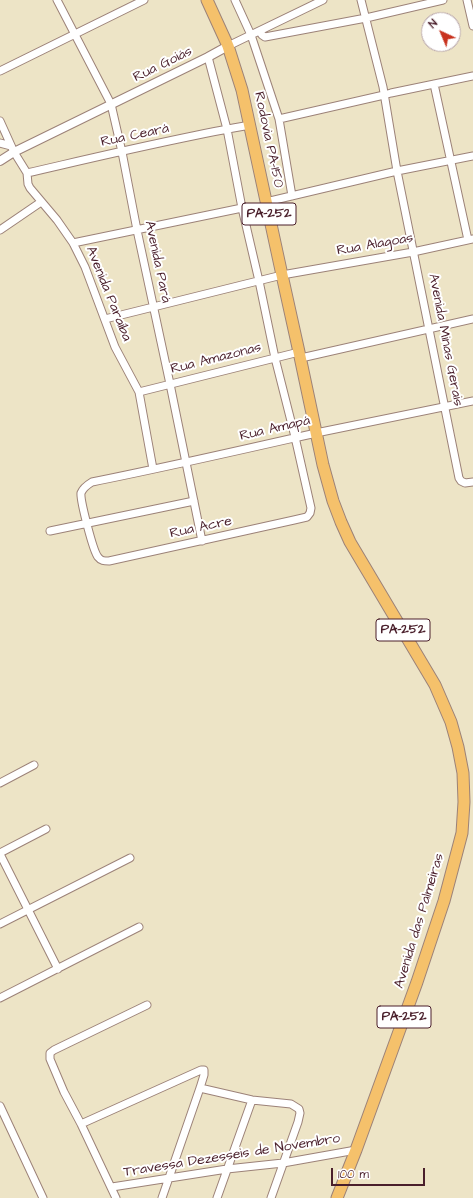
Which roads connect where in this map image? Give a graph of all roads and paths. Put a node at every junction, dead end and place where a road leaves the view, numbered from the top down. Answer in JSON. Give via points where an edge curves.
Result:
{"nodes":[{"id":1,"x":57,"y":0,"type":"edge"},
{"id":2,"x":144,"y":0,"type":"edge"},
{"id":3,"x":207,"y":0,"type":"edge"},
{"id":4,"x":236,"y":0,"type":"edge"},
{"id":5,"x":323,"y":0,"type":"edge"},
{"id":6,"x":361,"y":0,"type":"edge"},
{"id":7,"x":443,"y":0,"type":"edge"},
{"id":8,"x":467,"y":0,"type":"edge"},
{"id":9,"x":366,"y":18,"type":"junction"},
{"id":10,"x":473,"y":26,"type":"edge"},
{"id":11,"x":259,"y":31,"type":"junction"},
{"id":12,"x":75,"y":34,"type":"junction"},
{"id":13,"x":251,"y":35,"type":"junction"},
{"id":14,"x":228,"y":46,"type":"junction"},
{"id":15,"x":208,"y":57,"type":"junction"},
{"id":16,"x":0,"y":71,"type":"edge"},
{"id":17,"x":473,"y":76,"type":"edge"},
{"id":18,"x":434,"y":84,"type":"junction"},
{"id":19,"x":384,"y":95,"type":"junction"},
{"id":20,"x":111,"y":104,"type":"junction"},
{"id":21,"x":279,"y":119,"type":"junction"},
{"id":22,"x":0,"y":121,"type":"edge"},
{"id":23,"x":250,"y":126,"type":"junction"},
{"id":24,"x":227,"y":129,"type":"junction"},
{"id":25,"x":0,"y":143,"type":"edge"},
{"id":26,"x":12,"y":149,"type":"junction"},
{"id":27,"x":122,"y":152,"type":"junction"},
{"id":28,"x":473,"y":156,"type":"edge"},
{"id":29,"x":451,"y":160,"type":"junction"},
{"id":30,"x":0,"y":161,"type":"edge"},
{"id":31,"x":397,"y":172,"type":"junction"},
{"id":32,"x":27,"y":173,"type":"junction"},
{"id":33,"x":292,"y":196,"type":"junction"},
{"id":34,"x":41,"y":202,"type":"junction"},
{"id":35,"x":266,"y":202,"type":"junction"},
{"id":36,"x":242,"y":208,"type":"junction"},
{"id":37,"x":0,"y":230,"type":"edge"},
{"id":38,"x":137,"y":230,"type":"junction"},
{"id":39,"x":470,"y":239,"type":"edge"},
{"id":40,"x":73,"y":243,"type":"junction"},
{"id":41,"x":413,"y":252,"type":"junction"},
{"id":42,"x":282,"y":275,"type":"junction"},
{"id":43,"x":259,"y":282,"type":"junction"},
{"id":44,"x":154,"y":307,"type":"junction"},
{"id":45,"x":105,"y":319,"type":"junction"},
{"id":46,"x":473,"y":319,"type":"edge"},
{"id":47,"x":429,"y":329,"type":"junction"},
{"id":48,"x":300,"y":355,"type":"junction"},
{"id":49,"x":275,"y":358,"type":"junction"},
{"id":50,"x":170,"y":384,"type":"junction"},
{"id":51,"x":139,"y":392,"type":"junction"},
{"id":52,"x":473,"y":401,"type":"edge"},
{"id":53,"x":445,"y":407,"type":"junction"},
{"id":54,"x":316,"y":433,"type":"junction"},
{"id":55,"x":295,"y":437,"type":"junction"},
{"id":56,"x":186,"y":462,"type":"junction"},
{"id":57,"x":153,"y":469,"type":"junction"},
{"id":58,"x":473,"y":482,"type":"edge"},
{"id":59,"x":194,"y":501,"type":"junction"},
{"id":60,"x":87,"y":524,"type":"junction"},
{"id":61,"x":50,"y":531,"type":"dead end"},
{"id":62,"x":202,"y":541,"type":"junction"},
{"id":63,"x":34,"y":765,"type":"dead end"},
{"id":64,"x":0,"y":783,"type":"edge"},
{"id":65,"x":46,"y":829,"type":"dead end"},
{"id":66,"x":0,"y":854,"type":"edge"},
{"id":67,"x":130,"y":858,"type":"dead end"},
{"id":68,"x":28,"y":910,"type":"junction"},
{"id":69,"x":0,"y":924,"type":"edge"},
{"id":70,"x":139,"y":927,"type":"dead end"},
{"id":71,"x":58,"y":969,"type":"junction"},
{"id":72,"x":0,"y":998,"type":"edge"},
{"id":73,"x":147,"y":1005,"type":"dead end"},
{"id":74,"x":200,"y":1088,"type":"junction"},
{"id":75,"x":252,"y":1100,"type":"junction"},
{"id":76,"x":0,"y":1106,"type":"edge"},
{"id":77,"x":81,"y":1124,"type":"junction"},
{"id":78,"x":356,"y":1150,"type":"junction"},
{"id":79,"x":283,"y":1163,"type":"junction"},
{"id":80,"x":227,"y":1169,"type":"junction"},
{"id":81,"x":169,"y":1179,"type":"junction"},
{"id":82,"x":112,"y":1187,"type":"junction"},
{"id":83,"x":43,"y":1198,"type":"edge"},
{"id":84,"x":116,"y":1198,"type":"edge"},
{"id":85,"x":162,"y":1198,"type":"edge"},
{"id":86,"x":217,"y":1198,"type":"edge"},
{"id":87,"x":271,"y":1198,"type":"edge"},
{"id":88,"x":337,"y":1198,"type":"edge"}],
"edges":[{"from":1,"to":12,"type":"street","name":"Avenida Pará"},
{"from":2,"to":12,"type":"street"},
{"from":3,"to":14,"type":"highway","name":"Rodovia PA-150","number":"PA-252"},
{"from":4,"to":13,"type":"street"},
{"from":5,"to":11,"type":"street","name":"Rua Goiás"},
{"from":6,"to":9,"type":"street"},
{"from":7,"to":9,"type":"street"},
{"from":8,"to":10,"type":"street"},
{"from":9,"to":11,"type":"street","via":[[265,37]]},
{"from":9,"to":19,"type":"street"},
{"from":11,"to":13,"type":"street","name":"Rua Goiás"},
{"from":12,"to":16,"type":"street"},
{"from":12,"to":20,"type":"street","name":"Avenida Pará"},
{"from":13,"to":14,"type":"street","name":"Rua Goiás"},
{"from":13,"to":21,"type":"street"},
{"from":14,"to":15,"type":"street","name":"Rua Goiás"},
{"from":14,"to":23,"type":"highway","name":"Rodovia PA-150","number":"PA-252"},
{"from":15,"to":20,"type":"street","name":"Rua Goiás"},
{"from":15,"to":24,"type":"street"},
{"from":17,"to":18,"type":"street"},
{"from":18,"to":19,"type":"street"},
{"from":18,"to":29,"type":"street"},
{"from":19,"to":21,"type":"street"},
{"from":19,"to":31,"type":"street"},
{"from":20,"to":26,"type":"street","name":"Rua Goiás"},
{"from":20,"to":27,"type":"street","name":"Avenida Pará"},
{"from":21,"to":33,"type":"street"},
{"from":22,"to":26,"type":"street","name":"Avenida Paraíba"},
{"from":23,"to":24,"type":"street","name":"Rua Ceará"},
{"from":23,"to":35,"type":"highway","name":"Rodovia PA-150","number":"PA-252"},
{"from":24,"to":27,"type":"street","name":"Rua Ceará"},
{"from":24,"to":36,"type":"street"},
{"from":25,"to":26,"type":"street"},
{"from":26,"to":30,"type":"street","name":"Rua Goiás"},
{"from":26,"to":32,"type":"street","name":"Avenida Paraíba"},
{"from":27,"to":32,"type":"street","name":"Rua Ceará"},
{"from":27,"to":38,"type":"street","name":"Avenida Pará"},
{"from":28,"to":29,"type":"street"},
{"from":29,"to":31,"type":"street"},
{"from":29,"to":39,"type":"street"},
{"from":31,"to":33,"type":"street"},
{"from":31,"to":41,"type":"street","name":"Avenida Minas Gerais"},
{"from":32,"to":34,"type":"street","name":"Avenida Paraíba","via":[[28,184]]},
{"from":33,"to":35,"type":"street"},
{"from":34,"to":37,"type":"street"},
{"from":34,"to":40,"type":"street","name":"Avenida Paraíba"},
{"from":35,"to":42,"type":"highway","name":"Rodovia PA-150","number":"PA-252"},
{"from":36,"to":38,"type":"street"},
{"from":36,"to":43,"type":"street"},
{"from":38,"to":40,"type":"street"},
{"from":38,"to":44,"type":"street","name":"Avenida Pará"},
{"from":39,"to":41,"type":"street","name":"Rua Alagoas"},
{"from":40,"to":45,"type":"street","name":"Avenida Paraíba"},
{"from":41,"to":42,"type":"street","name":"Rua Alagoas"},
{"from":41,"to":47,"type":"street","name":"Avenida Minas Gerais"},
{"from":42,"to":43,"type":"street","name":"Rua Alagoas"},
{"from":42,"to":48,"type":"highway","name":"Rodovia PA-150","number":"PA-252"},
{"from":43,"to":44,"type":"street"},
{"from":43,"to":49,"type":"street"},
{"from":44,"to":45,"type":"street"},
{"from":44,"to":50,"type":"street","name":"Avenida Pará"},
{"from":45,"to":51,"type":"street","name":"Avenida Paraíba","via":[[115,347]]},
{"from":46,"to":47,"type":"street"},
{"from":47,"to":48,"type":"street","name":"Rua Amazonas"},
{"from":47,"to":53,"type":"street","name":"Avenida Minas Gerais"},
{"from":48,"to":49,"type":"street","name":"Rua Amazonas"},
{"from":48,"to":54,"type":"highway","name":"Rodovia PA-150","number":"PA-252"},
{"from":49,"to":50,"type":"street","name":"Rua Amazonas"},
{"from":49,"to":55,"type":"street"},
{"from":50,"to":51,"type":"street","name":"Rua Amazonas"},
{"from":50,"to":56,"type":"street","name":"Avenida Pará"},
{"from":51,"to":57,"type":"street","name":"Avenida Paraíba"},
{"from":52,"to":53,"type":"street","name":"Rua Amapá"},
{"from":53,"to":54,"type":"street","name":"Rua Amapá"},
{"from":53,"to":58,"type":"street","name":"Avenida Minas Gerais","via":[[459,478],[465,483]]},
{"from":54,"to":55,"type":"street","name":"Rua Amapá"},
{"from":54,"to":78,"type":"highway","name":"Avenida das Palmeiras","number":"PA-252","via":[[340,522],[435,685],[451,722],[463,773],[462,833],[444,901]]},
{"from":55,"to":56,"type":"street","name":"Rua Amapá"},
{"from":55,"to":62,"type":"street","name":"Rua Acre","via":[[311,508],[310,514],[307,517]]},
{"from":56,"to":57,"type":"street","name":"Rua Amapá"},
{"from":56,"to":59,"type":"street","name":"Avenida Pará"},
{"from":57,"to":60,"type":"street","name":"Rua Amapá","via":[[92,482],[84,488],[81,497]]},
{"from":59,"to":60,"type":"street"},
{"from":59,"to":62,"type":"street","name":"Avenida Pará"},
{"from":60,"to":61,"type":"street"},
{"from":60,"to":62,"type":"street","name":"Rua Acre","via":[[98,557],[102,561]]},
{"from":63,"to":64,"type":"street"},
{"from":65,"to":66,"type":"street"},
{"from":66,"to":68,"type":"street"},
{"from":67,"to":68,"type":"street"},
{"from":68,"to":69,"type":"street"},
{"from":68,"to":71,"type":"street"},
{"from":70,"to":71,"type":"street"},
{"from":71,"to":72,"type":"street"},
{"from":73,"to":77,"type":"street","via":[[50,1053],[50,1059],[64,1092]]},
{"from":74,"to":75,"type":"street"},
{"from":74,"to":77,"type":"street","via":[[204,1070]]},
{"from":74,"to":81,"type":"street"},
{"from":75,"to":79,"type":"street","via":[[291,1104],[299,1108],[300,1117]]},
{"from":75,"to":80,"type":"street"},
{"from":76,"to":83,"type":"street"},
{"from":77,"to":82,"type":"street"},
{"from":78,"to":79,"type":"street","name":"Travessa Dezesseis de Novembro"},
{"from":78,"to":88,"type":"highway","name":"Avenida das Palmeiras","number":"PA-252"},
{"from":79,"to":80,"type":"street","name":"Travessa Dezesseis de Novembro"},
{"from":79,"to":87,"type":"street"},
{"from":80,"to":81,"type":"street","name":"Travessa Dezesseis de Novembro"},
{"from":80,"to":86,"type":"street"},
{"from":81,"to":82,"type":"street","name":"Travessa Dezesseis de Novembro"},
{"from":81,"to":85,"type":"street"},
{"from":82,"to":84,"type":"street"}]}
